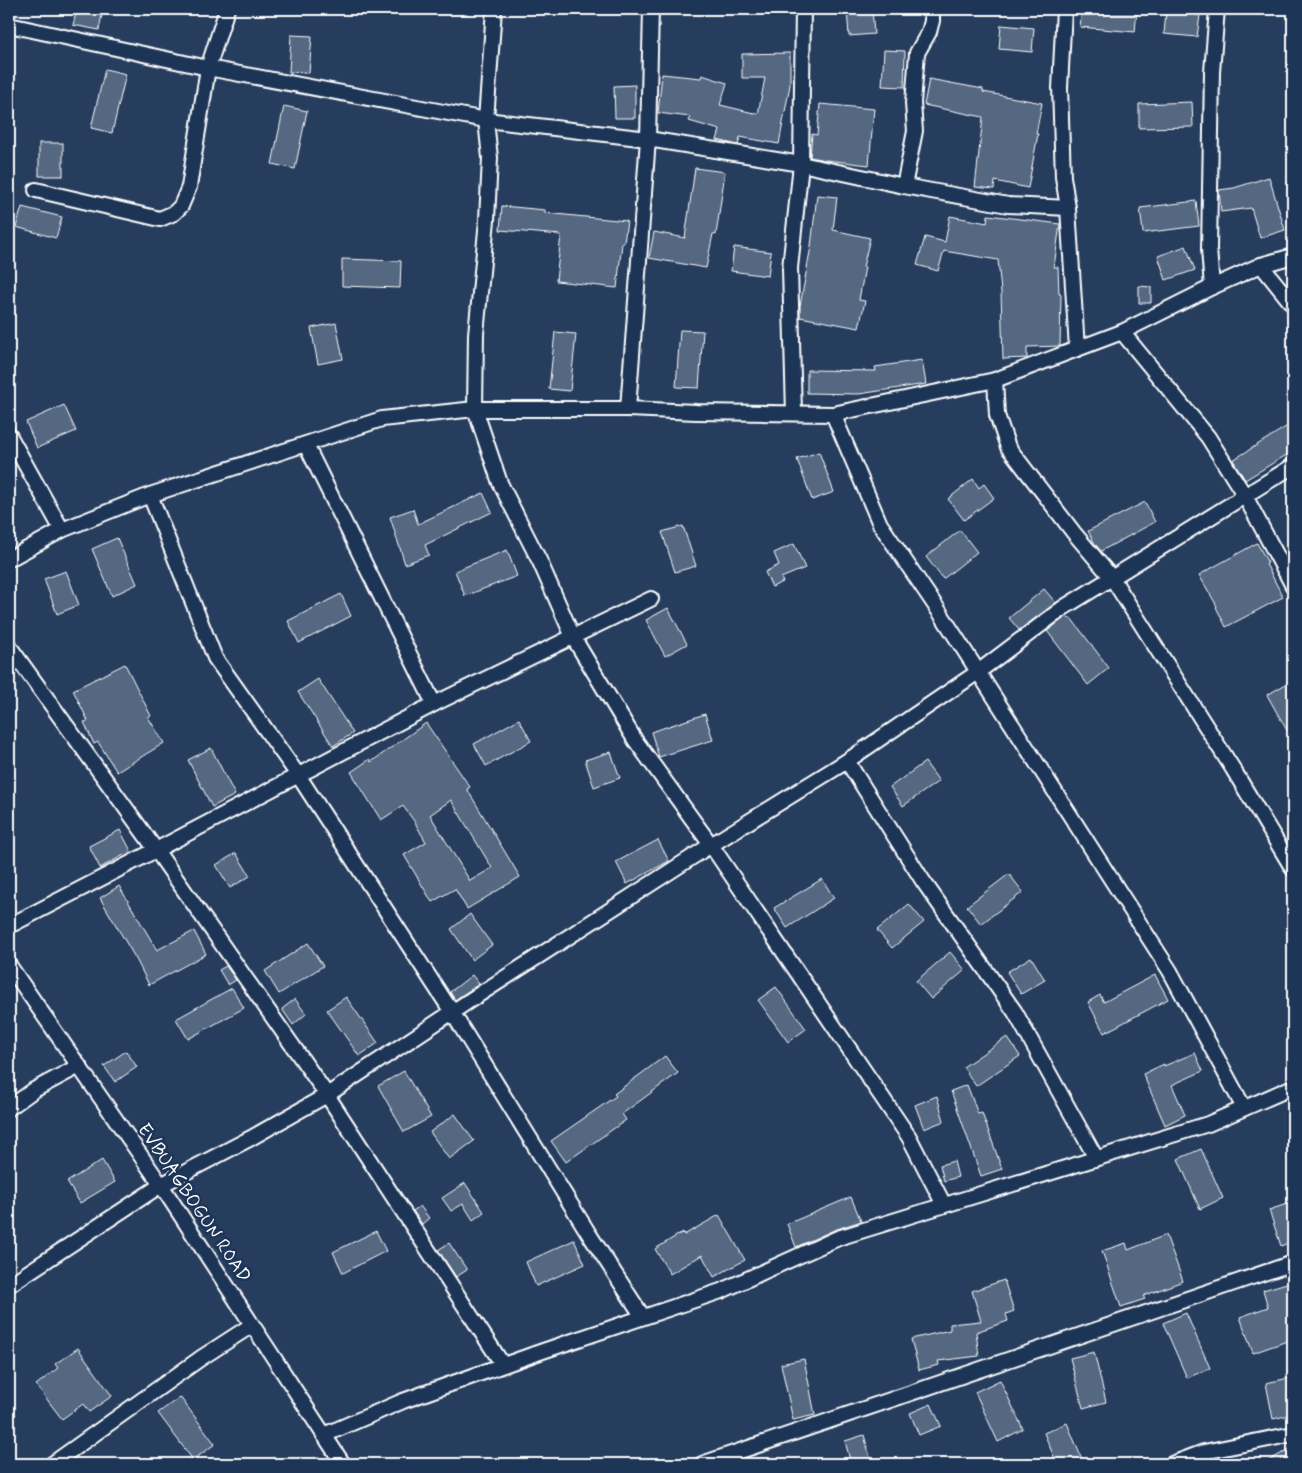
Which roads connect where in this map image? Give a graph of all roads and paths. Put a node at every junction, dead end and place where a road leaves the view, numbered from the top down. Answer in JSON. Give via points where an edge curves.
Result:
{"nodes":[{"id":1,"x":227,"y":9,"type":"edge"},
{"id":2,"x":494,"y":9,"type":"edge"},
{"id":3,"x":651,"y":9,"type":"edge"},
{"id":4,"x":803,"y":9,"type":"edge"},
{"id":5,"x":932,"y":9,"type":"edge"},
{"id":6,"x":1064,"y":9,"type":"edge"},
{"id":7,"x":1217,"y":9,"type":"edge"},
{"id":8,"x":9,"y":25,"type":"edge"},
{"id":9,"x":208,"y":68,"type":"junction"},
{"id":10,"x":486,"y":120,"type":"junction"},
{"id":11,"x":648,"y":139,"type":"junction"},
{"id":12,"x":801,"y":164,"type":"junction"},
{"id":13,"x":904,"y":186,"type":"junction"},
{"id":14,"x":36,"y":190,"type":"dead end"},
{"id":15,"x":1068,"y":208,"type":"junction"},
{"id":16,"x":1293,"y":256,"type":"edge"},
{"id":17,"x":1260,"y":265,"type":"junction"},
{"id":18,"x":1212,"y":287,"type":"junction"},
{"id":19,"x":1293,"y":305,"type":"edge"},
{"id":20,"x":1122,"y":332,"type":"junction"},
{"id":21,"x":1077,"y":349,"type":"junction"},
{"id":22,"x":995,"y":380,"type":"junction"},
{"id":23,"x":475,"y":409,"type":"junction"},
{"id":24,"x":628,"y":409,"type":"junction"},
{"id":25,"x":794,"y":413,"type":"junction"},
{"id":26,"x":833,"y":414,"type":"junction"},
{"id":27,"x":9,"y":434,"type":"edge"},
{"id":28,"x":306,"y":445,"type":"junction"},
{"id":29,"x":1293,"y":466,"type":"edge"},
{"id":30,"x":150,"y":495,"type":"junction"},
{"id":31,"x":1245,"y":496,"type":"junction"},
{"id":32,"x":62,"y":530,"type":"junction"},
{"id":33,"x":9,"y":559,"type":"edge"},
{"id":34,"x":1112,"y":578,"type":"junction"},
{"id":35,"x":1293,"y":586,"type":"edge"},
{"id":36,"x":652,"y":599,"type":"dead end"},
{"id":37,"x":573,"y":637,"type":"junction"},
{"id":38,"x":9,"y":646,"type":"edge"},
{"id":39,"x":978,"y":672,"type":"junction"},
{"id":40,"x":434,"y":704,"type":"junction"},
{"id":41,"x":847,"y":762,"type":"junction"},
{"id":42,"x":298,"y":775,"type":"junction"},
{"id":43,"x":711,"y":844,"type":"junction"},
{"id":44,"x":156,"y":850,"type":"junction"},
{"id":45,"x":1293,"y":869,"type":"edge"},
{"id":46,"x":9,"y":926,"type":"edge"},
{"id":47,"x":9,"y":965,"type":"edge"},
{"id":48,"x":452,"y":1012,"type":"junction"},
{"id":49,"x":79,"y":1066,"type":"junction"},
{"id":50,"x":1293,"y":1087,"type":"edge"},
{"id":51,"x":327,"y":1095,"type":"junction"},
{"id":52,"x":9,"y":1108,"type":"edge"},
{"id":53,"x":1244,"y":1108,"type":"junction"},
{"id":54,"x":1096,"y":1158,"type":"junction"},
{"id":55,"x":161,"y":1185,"type":"junction"},
{"id":56,"x":944,"y":1205,"type":"junction"},
{"id":57,"x":1293,"y":1263,"type":"edge"},
{"id":58,"x":9,"y":1285,"type":"edge"},
{"id":59,"x":643,"y":1317,"type":"junction"},
{"id":60,"x":252,"y":1325,"type":"junction"},
{"id":61,"x":503,"y":1365,"type":"junction"},
{"id":62,"x":1293,"y":1434,"type":"edge"},
{"id":63,"x":324,"y":1435,"type":"junction"},
{"id":64,"x":52,"y":1464,"type":"edge"},
{"id":65,"x":343,"y":1464,"type":"edge"},
{"id":66,"x":702,"y":1464,"type":"edge"},
{"id":67,"x":1172,"y":1464,"type":"edge"}],
"edges":[{"from":1,"to":9,"type":"street"},
{"from":2,"to":10,"type":"street"},
{"from":3,"to":11,"type":"street"},
{"from":4,"to":12,"type":"street"},
{"from":5,"to":13,"type":"street","via":[[932,21],[918,53],[914,131]]},
{"from":6,"to":15,"type":"street","via":[[1060,88]]},
{"from":7,"to":18,"type":"street","via":[[1211,92],[1209,249]]},
{"from":8,"to":9,"type":"street"},
{"from":9,"to":10,"type":"street"},
{"from":9,"to":14,"type":"street","via":[[189,187],[181,206],[174,213],[160,219]]},
{"from":10,"to":11,"type":"street"},
{"from":10,"to":23,"type":"street","via":[[490,158],[476,334]]},
{"from":11,"to":12,"type":"street"},
{"from":11,"to":24,"type":"street"},
{"from":12,"to":13,"type":"street"},
{"from":12,"to":25,"type":"street","via":[[790,268]]},
{"from":13,"to":15,"type":"street","via":[[1008,205]]},
{"from":15,"to":21,"type":"street"},
{"from":16,"to":17,"type":"street"},
{"from":17,"to":18,"type":"street"},
{"from":17,"to":19,"type":"street"},
{"from":18,"to":20,"type":"street"},
{"from":20,"to":21,"type":"street"},
{"from":20,"to":31,"type":"street","via":[[1208,437]]},
{"from":21,"to":22,"type":"street"},
{"from":22,"to":26,"type":"street"},
{"from":22,"to":34,"type":"street","via":[[997,415],[1008,447]]},
{"from":23,"to":24,"type":"street"},
{"from":23,"to":28,"type":"street","via":[[382,419]]},
{"from":23,"to":37,"type":"street","via":[[500,484],[540,562]]},
{"from":24,"to":25,"type":"street"},
{"from":25,"to":26,"type":"street"},
{"from":26,"to":39,"type":"street","via":[[880,524]]},
{"from":27,"to":32,"type":"street"},
{"from":28,"to":30,"type":"street"},
{"from":28,"to":40,"type":"street"},
{"from":29,"to":31,"type":"street"},
{"from":30,"to":32,"type":"street"},
{"from":30,"to":42,"type":"street","via":[[215,658]]},
{"from":31,"to":34,"type":"street"},
{"from":31,"to":35,"type":"street"},
{"from":32,"to":33,"type":"street"},
{"from":34,"to":39,"type":"street","via":[[1063,608]]},
{"from":34,"to":45,"type":"street"},
{"from":36,"to":37,"type":"street"},
{"from":37,"to":40,"type":"street"},
{"from":37,"to":43,"type":"street","via":[[635,740]]},
{"from":38,"to":44,"type":"street"},
{"from":39,"to":41,"type":"street"},
{"from":39,"to":53,"type":"street","via":[[1170,971]]},
{"from":40,"to":42,"type":"street"},
{"from":41,"to":43,"type":"street"},
{"from":41,"to":54,"type":"street","via":[[923,881],[1015,1012]]},
{"from":42,"to":44,"type":"street"},
{"from":42,"to":48,"type":"street"},
{"from":43,"to":48,"type":"street"},
{"from":43,"to":56,"type":"street","via":[[909,1137]]},
{"from":44,"to":46,"type":"street"},
{"from":44,"to":51,"type":"street"},
{"from":47,"to":49,"type":"street","name":"EVBUAGBOGUN ROAD"},
{"from":48,"to":51,"type":"street"},
{"from":48,"to":59,"type":"street"},
{"from":49,"to":52,"type":"street","via":[[34,1090]]},
{"from":49,"to":55,"type":"street","name":"EVBUAGBOGUN ROAD"},
{"from":50,"to":53,"type":"street"},
{"from":51,"to":55,"type":"street"},
{"from":51,"to":61,"type":"street"},
{"from":53,"to":54,"type":"street","via":[[1208,1124]]},
{"from":54,"to":56,"type":"street"},
{"from":55,"to":58,"type":"street"},
{"from":55,"to":60,"type":"street","name":"EVBUAGBOGUN ROAD"},
{"from":56,"to":59,"type":"street","via":[[838,1238],[721,1291]]},
{"from":57,"to":66,"type":"street"},
{"from":59,"to":61,"type":"street"},
{"from":60,"to":63,"type":"street","name":"EVBUAGBOGUN ROAD"},
{"from":60,"to":64,"type":"street"},
{"from":61,"to":63,"type":"street","via":[[403,1400]]},
{"from":62,"to":67,"type":"street","via":[[1204,1452]]},
{"from":63,"to":65,"type":"street","name":"EVBUAGBOGUN ROAD"}]}
